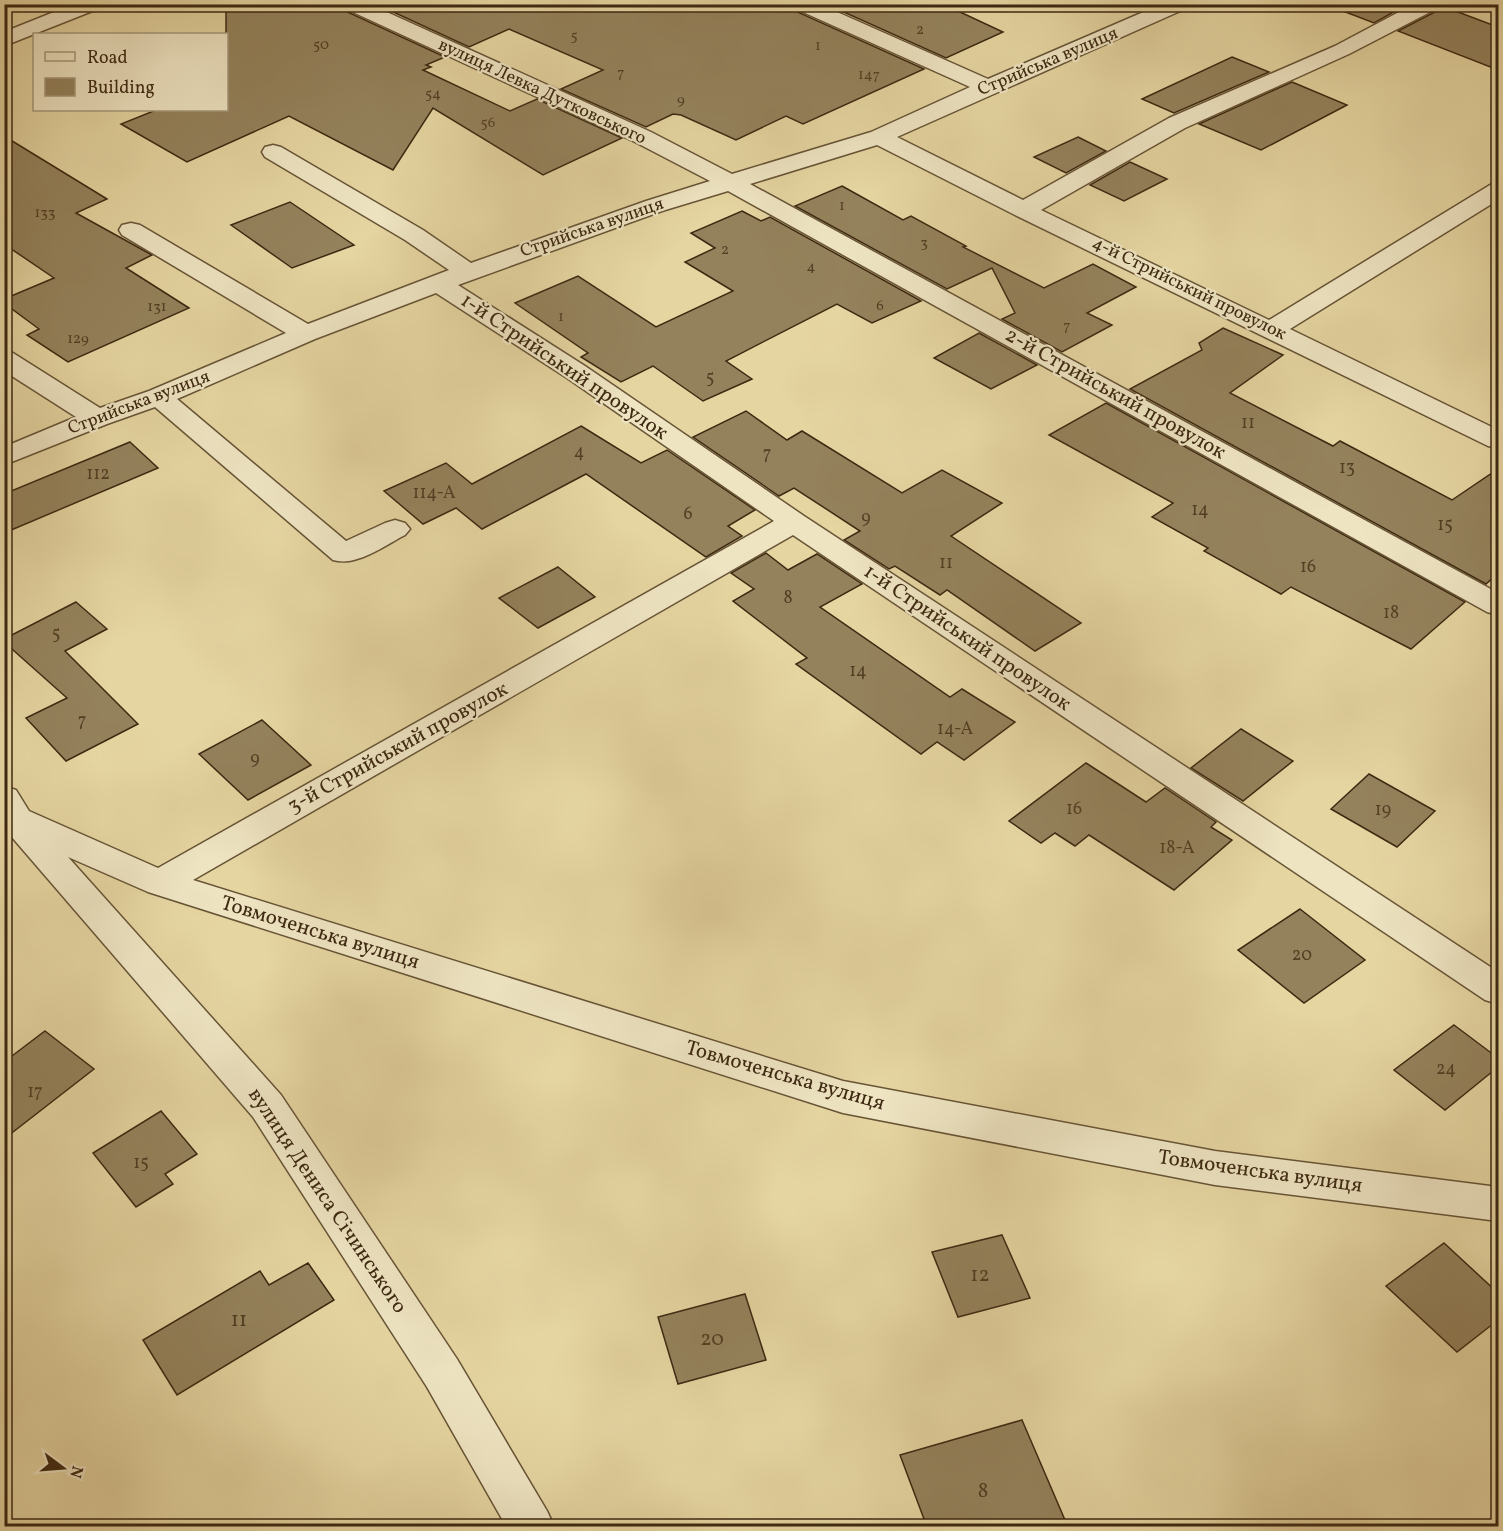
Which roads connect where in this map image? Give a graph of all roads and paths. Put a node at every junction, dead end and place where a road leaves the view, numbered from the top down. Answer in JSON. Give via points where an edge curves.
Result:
{"nodes":[{"id":1,"x":93,"y":4,"type":"edge"},
{"id":2,"x":351,"y":4,"type":"edge"},
{"id":3,"x":801,"y":4,"type":"edge"},
{"id":4,"x":1180,"y":4,"type":"edge"},
{"id":5,"x":1431,"y":4,"type":"edge"},
{"id":6,"x":8,"y":38,"type":"edge"},
{"id":7,"x":33,"y":50,"type":"edge"},
{"id":8,"x":988,"y":87,"type":"junction"},
{"id":9,"x":879,"y":137,"type":"junction"},
{"id":10,"x":273,"y":152,"type":"dead end"},
{"id":11,"x":731,"y":183,"type":"junction"},
{"id":12,"x":1498,"y":190,"type":"edge"},
{"id":13,"x":1023,"y":210,"type":"junction"},
{"id":14,"x":131,"y":230,"type":"dead end"},
{"id":15,"x":468,"y":272,"type":"junction"},
{"id":16,"x":438,"y":283,"type":"junction"},
{"id":17,"x":1272,"y":329,"type":"junction"},
{"id":18,"x":306,"y":334,"type":"junction"},
{"id":19,"x":4,"y":359,"type":"edge"},
{"id":20,"x":159,"y":397,"type":"junction"},
{"id":21,"x":97,"y":418,"type":"junction"},
{"id":22,"x":1498,"y":440,"type":"edge"},
{"id":23,"x":4,"y":457,"type":"edge"},
{"id":24,"x":794,"y":522,"type":"junction"},
{"id":25,"x":395,"y":529,"type":"dead end"},
{"id":26,"x":1498,"y":605,"type":"edge"},
{"id":27,"x":9,"y":816,"type":"edge"},
{"id":28,"x":160,"y":883,"type":"junction"},
{"id":29,"x":1498,"y":990,"type":"edge"},
{"id":30,"x":1498,"y":1204,"type":"edge"},
{"id":31,"x":531,"y":1527,"type":"edge"}],
"edges":[{"from":1,"to":6,"type":"street"},
{"from":2,"to":11,"type":"street","name":"вулиця Левка Дутковського","via":[[643,137]]},
{"from":3,"to":8,"type":"street"},
{"from":4,"to":8,"type":"street","name":"Стрийська вулиця"},
{"from":5,"to":13,"type":"street","via":[[1342,50],[1177,123]]},
{"from":6,"to":7,"type":"street"},
{"from":8,"to":9,"type":"street","name":"Стрийська вулиця"},
{"from":9,"to":11,"type":"street","name":"Стрийська вулиця"},
{"from":9,"to":13,"type":"street","name":"4-й Стрийський провулок"},
{"from":10,"to":15,"type":"street","via":[[414,235]]},
{"from":11,"to":15,"type":"street","name":"Стрийська вулиця"},
{"from":11,"to":26,"type":"street","name":"2-й Стрийський провулок"},
{"from":12,"to":17,"type":"street"},
{"from":13,"to":17,"type":"street","name":"4-й Стрийський провулок"},
{"from":14,"to":18,"type":"street"},
{"from":15,"to":16,"type":"street","name":"Стрийська вулиця"},
{"from":16,"to":18,"type":"street","name":"Стрийська вулиця"},
{"from":16,"to":24,"type":"street","name":"1-й Стрийський провулок","via":[[576,372]]},
{"from":17,"to":22,"type":"street","name":"4-й Стрийський провулок"},
{"from":18,"to":20,"type":"street","name":"Стрийська вулиця"},
{"from":19,"to":21,"type":"street"},
{"from":20,"to":21,"type":"street","name":"Стрийська вулиця"},
{"from":20,"to":25,"type":"street","via":[[343,554]]},
{"from":21,"to":23,"type":"street","name":"Стрийська вулиця"},
{"from":24,"to":28,"type":"street","name":"3-й Стрийський провулок"},
{"from":24,"to":29,"type":"street","name":"1-й Стрийський провулок"},
{"from":27,"to":28,"type":"street"},
{"from":27,"to":31,"type":"street","name":"вулиця Дениса Січинського","via":[[267,1106],[442,1373]]},
{"from":28,"to":30,"type":"street","name":"Товмоченська вулиця","via":[[843,1097],[1215,1168]]}]}
